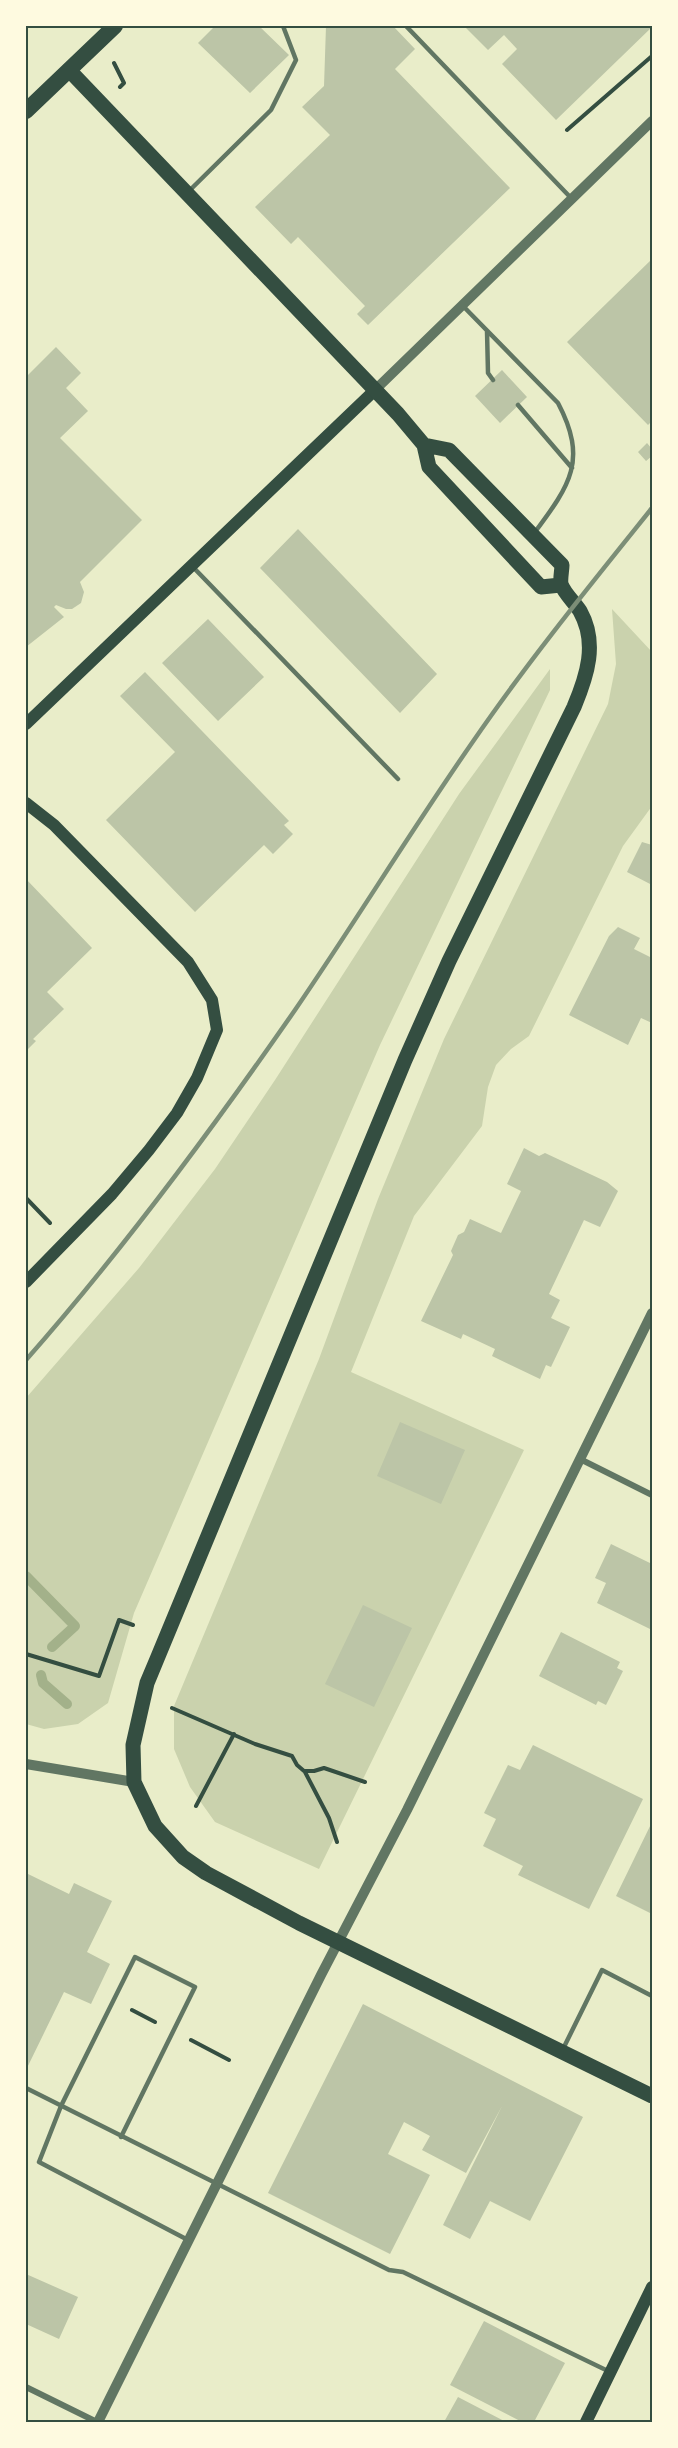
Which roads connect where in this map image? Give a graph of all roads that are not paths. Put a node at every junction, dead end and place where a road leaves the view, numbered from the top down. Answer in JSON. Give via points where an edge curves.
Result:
{"nodes":[{"id":1,"x":115,"y":26,"type":"edge"},
{"id":2,"x":283,"y":26,"type":"edge"},
{"id":3,"x":406,"y":26,"type":"edge"},
{"id":4,"x":69,"y":70,"type":"junction"},
{"id":5,"x":26,"y":111,"type":"edge"},
{"id":6,"x":652,"y":121,"type":"edge"},
{"id":7,"x":186,"y":194,"type":"junction"},
{"id":8,"x":572,"y":199,"type":"junction"},
{"id":9,"x":462,"y":306,"type":"junction"},
{"id":10,"x":487,"y":331,"type":"junction"},
{"id":11,"x":493,"y":380,"type":"dead end"},
{"id":12,"x":375,"y":390,"type":"junction"},
{"id":13,"x":518,"y":405,"type":"dead end"},
{"id":14,"x":424,"y":445,"type":"junction"},
{"id":15,"x":572,"y":468,"type":"junction"},
{"id":16,"x":533,"y":535,"type":"junction"},
{"id":17,"x":192,"y":566,"type":"junction"},
{"id":18,"x":561,"y":585,"type":"junction"},
{"id":19,"x":26,"y":724,"type":"edge"},
{"id":20,"x":398,"y":779,"type":"dead end"},
{"id":21,"x":26,"y":803,"type":"edge"},
{"id":22,"x":26,"y":1282,"type":"edge"},
{"id":23,"x":652,"y":1312,"type":"edge"},
{"id":24,"x":580,"y":1458,"type":"junction"},
{"id":25,"x":652,"y":1494,"type":"edge"},
{"id":26,"x":26,"y":1764,"type":"edge"},
{"id":27,"x":134,"y":1782,"type":"junction"},
{"id":28,"x":338,"y":1942,"type":"junction"},
{"id":29,"x":652,"y":1996,"type":"edge"},
{"id":30,"x":562,"y":2051,"type":"junction"},
{"id":31,"x":26,"y":2088,"type":"edge"},
{"id":32,"x":652,"y":2096,"type":"edge"},
{"id":33,"x":61,"y":2106,"type":"junction"},
{"id":34,"x":121,"y":2137,"type":"junction"},
{"id":35,"x":216,"y":2184,"type":"junction"},
{"id":36,"x":188,"y":2240,"type":"junction"},
{"id":37,"x":652,"y":2288,"type":"edge"},
{"id":38,"x":611,"y":2372,"type":"junction"},
{"id":39,"x":26,"y":2387,"type":"edge"},
{"id":40,"x":98,"y":2422,"type":"edge"},
{"id":41,"x":586,"y":2422,"type":"edge"}],
"edges":[{"from":1,"to":4,"type":"highway"},
{"from":2,"to":7,"type":"lane","via":[[296,60],[271,110]]},
{"from":3,"to":8,"type":"lane"},
{"from":4,"to":5,"type":"highway"},
{"from":4,"to":7,"type":"main road"},
{"from":6,"to":8,"type":"street"},
{"from":7,"to":12,"type":"main road"},
{"from":8,"to":9,"type":"street"},
{"from":9,"to":10,"type":"lane"},
{"from":9,"to":12,"type":"street"},
{"from":10,"to":11,"type":"lane","via":[[488,373]]},
{"from":10,"to":15,"type":"lane","via":[[558,403],[573,446]]},
{"from":12,"to":14,"type":"main road"},
{"from":12,"to":17,"type":"main road"},
{"from":13,"to":15,"type":"lane"},
{"from":14,"to":16,"type":"main road","via":[[449,450]]},
{"from":14,"to":18,"type":"main road","via":[[429,467],[541,587]]},
{"from":15,"to":16,"type":"lane","via":[[565,490]]},
{"from":16,"to":18,"type":"main road","via":[[562,565]]},
{"from":17,"to":19,"type":"main road"},
{"from":17,"to":20,"type":"lane"},
{"from":18,"to":27,"type":"main road","via":[[586,626],[589,660],[584,684],[449,961],[391,1090],[157,1659],[133,1745]]},
{"from":21,"to":22,"type":"main road","via":[[54,825],[188,962],[212,1000],[217,1030],[177,1113],[112,1194]]},
{"from":23,"to":24,"type":"street"},
{"from":24,"to":25,"type":"street"},
{"from":24,"to":28,"type":"street"},
{"from":26,"to":27,"type":"street"},
{"from":27,"to":28,"type":"main road","via":[[155,1826],[183,1857]]},
{"from":28,"to":30,"type":"main road"},
{"from":28,"to":35,"type":"street"},
{"from":29,"to":30,"type":"lane","via":[[602,1970]]},
{"from":30,"to":32,"type":"main road"},
{"from":31,"to":33,"type":"lane"},
{"from":33,"to":34,"type":"lane"},
{"from":33,"to":34,"type":"lane","via":[[135,1957],[195,1987]]},
{"from":33,"to":36,"type":"lane","via":[[39,2162]]},
{"from":34,"to":35,"type":"lane"},
{"from":35,"to":36,"type":"street"},
{"from":35,"to":38,"type":"lane","via":[[389,2270],[403,2272]]},
{"from":36,"to":40,"type":"street"},
{"from":37,"to":38,"type":"main road"},
{"from":38,"to":41,"type":"main road"},
{"from":39,"to":40,"type":"street"}]}
